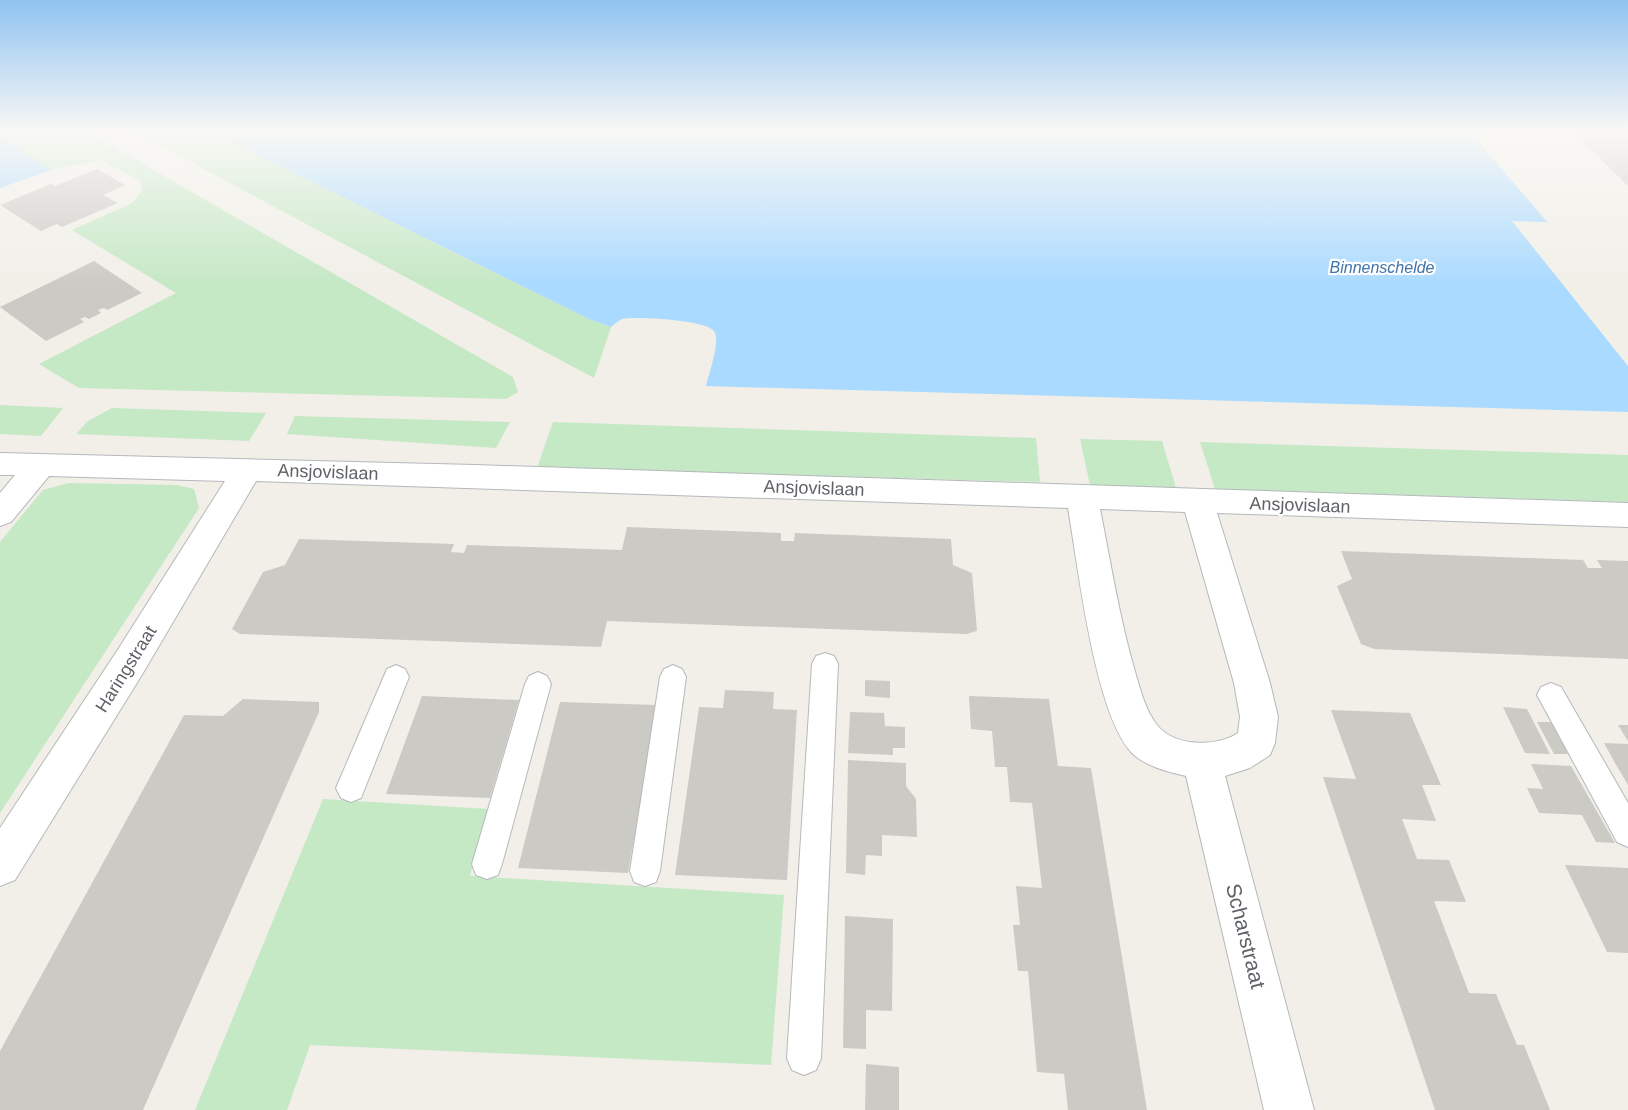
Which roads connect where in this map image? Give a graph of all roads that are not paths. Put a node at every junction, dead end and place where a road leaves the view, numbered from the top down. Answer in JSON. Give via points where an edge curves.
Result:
{"nodes":[{"id":1,"x":0,"y":464,"type":"edge"},
{"id":2,"x":41,"y":465,"type":"junction"},
{"id":3,"x":248,"y":470,"type":"junction"},
{"id":4,"x":1082,"y":497,"type":"junction"},
{"id":5,"x":1198,"y":501,"type":"junction"},
{"id":6,"x":0,"y":514,"type":"edge"},
{"id":7,"x":1628,"y":515,"type":"edge"},
{"id":8,"x":825,"y":664,"type":"dead end"},
{"id":9,"x":396,"y":677,"type":"dead end"},
{"id":10,"x":673,"y":677,"type":"dead end"},
{"id":11,"x":538,"y":684,"type":"dead end"},
{"id":12,"x":1551,"y":695,"type":"dead end"},
{"id":13,"x":1202,"y":762,"type":"junction"},
{"id":14,"x":351,"y":788,"type":"dead end"},
{"id":15,"x":1628,"y":832,"type":"edge"},
{"id":16,"x":487,"y":864,"type":"dead end"},
{"id":17,"x":0,"y":865,"type":"edge"},
{"id":18,"x":645,"y":871,"type":"dead end"},
{"id":19,"x":804,"y":1058,"type":"dead end"},
{"id":20,"x":1289,"y":1110,"type":"edge"}],
"edges":[{"from":1,"to":2,"type":"street","name":"Ansjovislaan"},
{"from":2,"to":3,"type":"street","name":"Ansjovislaan"},
{"from":2,"to":6,"type":"street"},
{"from":3,"to":4,"type":"street","name":"Ansjovislaan"},
{"from":3,"to":17,"type":"street","name":"Haringstraat"},
{"from":4,"to":5,"type":"street","name":"Ansjovislaan"},
{"from":4,"to":13,"type":"street","via":[[1126,707],[1144,740],[1173,756]]},
{"from":5,"to":7,"type":"street","name":"Ansjovislaan"},
{"from":5,"to":13,"type":"street","via":[[1259,717],[1256,743],[1235,756]]},
{"from":8,"to":19,"type":"lane"},
{"from":9,"to":14,"type":"lane"},
{"from":10,"to":18,"type":"lane"},
{"from":11,"to":16,"type":"lane"},
{"from":12,"to":15,"type":"lane"},
{"from":13,"to":20,"type":"street","name":"Scharstraat"}]}
